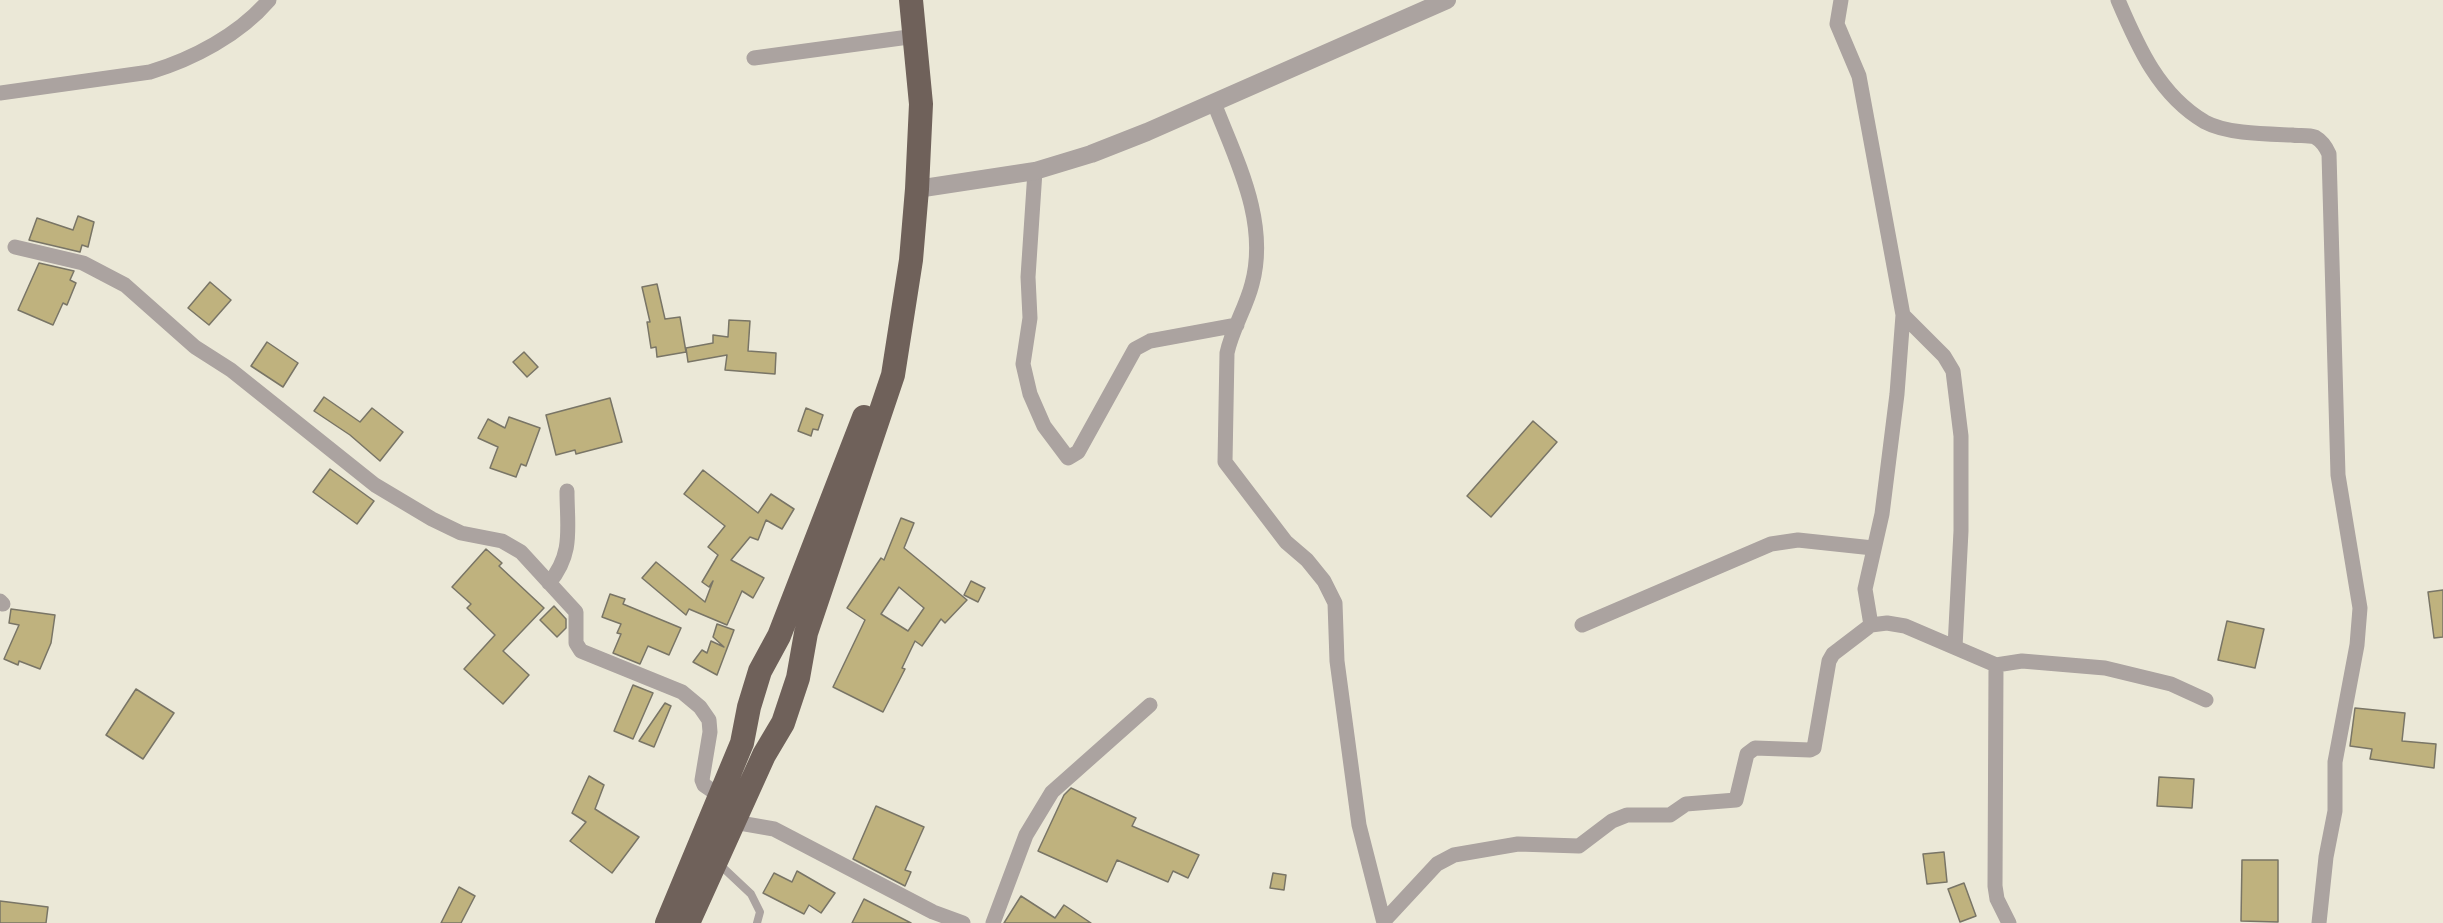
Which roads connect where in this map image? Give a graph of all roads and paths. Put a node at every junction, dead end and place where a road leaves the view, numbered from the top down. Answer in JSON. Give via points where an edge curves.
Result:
{"nodes":[{"id":1,"x":269,"y":0,"type":"edge"},
{"id":2,"x":911,"y":0,"type":"edge"},
{"id":3,"x":1447,"y":0,"type":"edge"},
{"id":4,"x":1841,"y":0,"type":"edge"},
{"id":5,"x":2118,"y":0,"type":"edge"},
{"id":6,"x":916,"y":36,"type":"junction"},
{"id":7,"x":754,"y":58,"type":"dead end"},
{"id":8,"x":0,"y":93,"type":"edge"},
{"id":9,"x":1214,"y":103,"type":"junction"},
{"id":10,"x":1035,"y":171,"type":"junction"},
{"id":11,"x":917,"y":189,"type":"junction"},
{"id":12,"x":15,"y":246,"type":"dead end"},
{"id":13,"x":1903,"y":315,"type":"junction"},
{"id":14,"x":1237,"y":325,"type":"junction"},
{"id":15,"x":898,"y":328,"type":"junction"},
{"id":16,"x":567,"y":491,"type":"dead end"},
{"id":17,"x":1873,"y":548,"type":"junction"},
{"id":18,"x":549,"y":583,"type":"junction"},
{"id":19,"x":1582,"y":625,"type":"dead end"},
{"id":20,"x":1871,"y":625,"type":"junction"},
{"id":21,"x":1955,"y":647,"type":"junction"},
{"id":22,"x":1996,"y":665,"type":"junction"},
{"id":23,"x":2206,"y":700,"type":"dead end"},
{"id":24,"x":1150,"y":705,"type":"dead end"},
{"id":25,"x":720,"y":796,"type":"junction"},
{"id":26,"x":734,"y":822,"type":"junction"},
{"id":27,"x":715,"y":861,"type":"junction"},
{"id":28,"x":1384,"y":922,"type":"edge"},
{"id":29,"x":667,"y":923,"type":"edge"},
{"id":30,"x":688,"y":923,"type":"edge"},
{"id":31,"x":757,"y":923,"type":"edge"},
{"id":32,"x":963,"y":923,"type":"edge"},
{"id":33,"x":993,"y":923,"type":"edge"},
{"id":34,"x":2009,"y":923,"type":"edge"},
{"id":35,"x":2319,"y":923,"type":"edge"}],
"edges":[{"from":1,"to":8,"type":"street","via":[[235,30],[168,66],[150,72]]},
{"from":2,"to":6,"type":"highway"},
{"from":3,"to":9,"type":"street"},
{"from":4,"to":13,"type":"street","via":[[1837,24],[1859,76]]},
{"from":5,"to":35,"type":"street","via":[[2138,46],[2163,86],[2183,107],[2207,123],[2246,132],[2314,137],[2326,146],[2329,154],[2338,475],[2360,608],[2335,762],[2335,811]]},
{"from":6,"to":7,"type":"street"},
{"from":6,"to":11,"type":"highway","via":[[921,104]]},
{"from":9,"to":10,"type":"street","via":[[1091,154]]},
{"from":9,"to":14,"type":"street","via":[[1252,200],[1257,249],[1253,283]]},
{"from":10,"to":11,"type":"street"},
{"from":10,"to":14,"type":"street","via":[[1028,277],[1030,318],[1023,364],[1044,426],[1068,458],[1078,452],[1135,349],[1150,341]]},
{"from":11,"to":15,"type":"highway","via":[[911,260]]},
{"from":12,"to":18,"type":"street","via":[[83,263],[124,285],[195,347],[231,370],[375,485],[461,533],[511,545]]},
{"from":13,"to":17,"type":"street","via":[[1885,492]]},
{"from":13,"to":21,"type":"street","via":[[1944,356],[1953,371],[1961,436]]},
{"from":14,"to":28,"type":"street","via":[[1227,352],[1225,462],[1286,542],[1324,581],[1335,603],[1337,661],[1359,825]]},
{"from":15,"to":25,"type":"highway","via":[[779,636],[760,671],[742,743]]},
{"from":15,"to":26,"type":"highway","via":[[892,375],[806,633],[798,678],[783,723]]},
{"from":16,"to":18,"type":"street","via":[[568,549],[561,568]]},
{"from":17,"to":19,"type":"street","via":[[1798,540],[1771,544]]},
{"from":17,"to":20,"type":"street","via":[[1865,589]]},
{"from":18,"to":25,"type":"street","via":[[577,615],[576,643],[581,651],[682,692],[700,707],[710,732],[702,780]]},
{"from":20,"to":21,"type":"street","via":[[1905,626]]},
{"from":20,"to":28,"type":"street","via":[[1828,661],[1814,748],[1751,750],[1736,800],[1686,804],[1670,815],[1627,815],[1578,846],[1518,844],[1454,855],[1437,864]]},
{"from":21,"to":22,"type":"street"},
{"from":22,"to":23,"type":"street","via":[[2022,661],[2105,668],[2171,684]]},
{"from":22,"to":34,"type":"street","via":[[1995,886]]},
{"from":24,"to":33,"type":"street","via":[[1052,792],[1026,835]]},
{"from":25,"to":29,"type":"highway"},
{"from":26,"to":27,"type":"highway"},
{"from":26,"to":32,"type":"street","via":[[774,829],[933,912]]},
{"from":27,"to":30,"type":"highway"},
{"from":27,"to":31,"type":"lane","via":[[751,894],[760,912]]}]}
